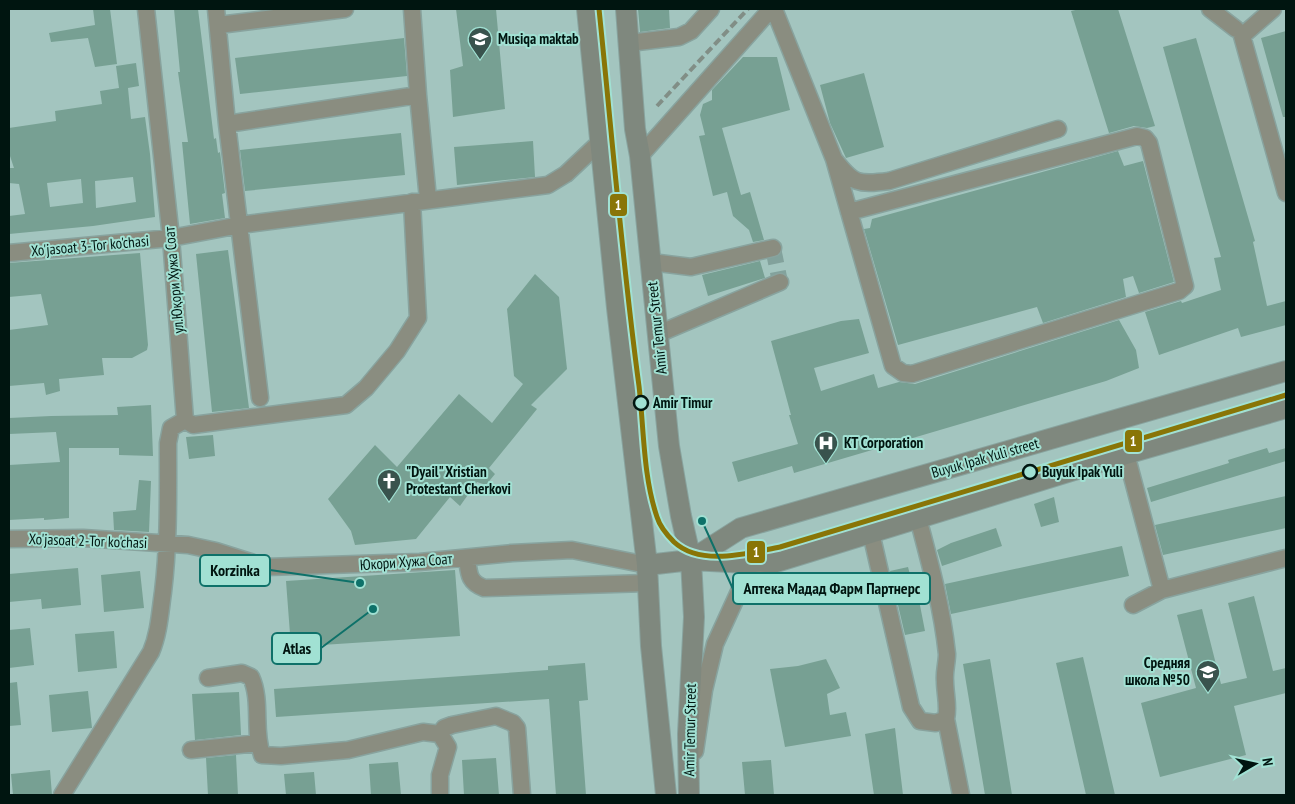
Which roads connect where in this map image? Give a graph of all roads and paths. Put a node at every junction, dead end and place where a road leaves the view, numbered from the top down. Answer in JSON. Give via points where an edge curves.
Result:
{"nodes":[{"id":1,"x":146,"y":9,"type":"edge"},
{"id":2,"x":345,"y":9,"type":"edge"},
{"id":3,"x":412,"y":9,"type":"edge"},
{"id":4,"x":588,"y":9,"type":"edge"},
{"id":5,"x":626,"y":9,"type":"edge"},
{"id":6,"x":711,"y":9,"type":"edge"},
{"id":7,"x":772,"y":9,"type":"edge"},
{"id":8,"x":1210,"y":9,"type":"edge"},
{"id":9,"x":1273,"y":9,"type":"edge"},
{"id":10,"x":218,"y":17,"type":"edge"},
{"id":11,"x":1236,"y":29,"type":"dead end"},
{"id":12,"x":629,"y":43,"type":"junction"},
{"id":13,"x":418,"y":96,"type":"junction"},
{"id":14,"x":226,"y":124,"type":"junction"},
{"id":15,"x":1058,"y":129,"type":"dead end"},
{"id":16,"x":600,"y":142,"type":"junction"},
{"id":17,"x":640,"y":156,"type":"junction"},
{"id":18,"x":834,"y":159,"type":"junction"},
{"id":19,"x":1286,"y":193,"type":"edge"},
{"id":20,"x":420,"y":200,"type":"junction"},
{"id":21,"x":849,"y":212,"type":"junction"},
{"id":22,"x":240,"y":225,"type":"junction"},
{"id":23,"x":171,"y":238,"type":"junction"},
{"id":24,"x":773,"y":248,"type":"dead end"},
{"id":25,"x":9,"y":253,"type":"edge"},
{"id":26,"x":651,"y":262,"type":"junction"},
{"id":27,"x":780,"y":282,"type":"dead end"},
{"id":28,"x":658,"y":334,"type":"junction"},
{"id":29,"x":1286,"y":371,"type":"edge"},
{"id":30,"x":260,"y":398,"type":"dead end"},
{"id":31,"x":1286,"y":408,"type":"edge"},
{"id":32,"x":185,"y":420,"type":"junction"},
{"id":33,"x":1126,"y":454,"type":"junction"},
{"id":34,"x":918,"y":518,"type":"junction"},
{"id":35,"x":871,"y":533,"type":"junction"},
{"id":36,"x":9,"y":539,"type":"edge"},
{"id":37,"x":167,"y":544,"type":"junction"},
{"id":38,"x":467,"y":558,"type":"junction"},
{"id":39,"x":1286,"y":558,"type":"edge"},
{"id":40,"x":692,"y":560,"type":"junction"},
{"id":41,"x":773,"y":563,"type":"junction"},
{"id":42,"x":647,"y":574,"type":"junction"},
{"id":43,"x":1162,"y":590,"type":"junction"},
{"id":44,"x":1133,"y":605,"type":"dead end"},
{"id":45,"x":208,"y":678,"type":"dead end"},
{"id":46,"x":946,"y":719,"type":"junction"},
{"id":47,"x":440,"y":734,"type":"junction"},
{"id":48,"x":258,"y":743,"type":"junction"},
{"id":49,"x":191,"y":750,"type":"dead end"},
{"id":50,"x":62,"y":795,"type":"edge"},
{"id":51,"x":440,"y":795,"type":"edge"},
{"id":52,"x":522,"y":795,"type":"edge"},
{"id":53,"x":666,"y":795,"type":"edge"},
{"id":54,"x":689,"y":795,"type":"edge"},
{"id":55,"x":696,"y":795,"type":"edge"},
{"id":56,"x":961,"y":795,"type":"edge"}],
"edges":[{"from":1,"to":23,"type":"street","name":"ул.Юқори Хужа Соат"},
{"from":2,"to":10,"type":"street"},
{"from":3,"to":13,"type":"street"},
{"from":4,"to":16,"type":"main road","name":"Amir Temur Street"},
{"from":5,"to":12,"type":"main road","name":"Amir Temur Street"},
{"from":6,"to":12,"type":"street","via":[[691,31],[679,37]]},
{"from":7,"to":17,"type":"street"},
{"from":7,"to":18,"type":"street"},
{"from":8,"to":11,"type":"street"},
{"from":9,"to":19,"type":"street","via":[[1242,36]]},
{"from":10,"to":14,"type":"street"},
{"from":12,"to":17,"type":"main road","name":"Amir Temur Street"},
{"from":13,"to":14,"type":"street"},
{"from":13,"to":20,"type":"street"},
{"from":14,"to":22,"type":"street"},
{"from":15,"to":18,"type":"street","via":[[889,181],[866,184],[847,176]]},
{"from":16,"to":20,"type":"street","name":"Xo'jasoat 3-Tor ko'chasi","via":[[566,174],[548,185]]},
{"from":16,"to":42,"type":"main road","name":"Amir Temur Street"},
{"from":17,"to":26,"type":"main road","name":"Amir Temur Street"},
{"from":18,"to":21,"type":"street"},
{"from":20,"to":22,"type":"street","name":"Xo'jasoat 3-Tor ko'chasi"},
{"from":20,"to":32,"type":"street","via":[[418,318],[398,351],[366,388],[346,404],[193,425]]},
{"from":21,"to":21,"type":"street","via":[[893,366],[903,373],[912,374],[1152,300],[1185,286],[1149,143],[1138,136]]},
{"from":22,"to":23,"type":"street","name":"Xo'jasoat 3-Tor ko'chasi"},
{"from":22,"to":30,"type":"street"},
{"from":23,"to":25,"type":"street","name":"Xo'jasoat 3-Tor ko'chasi"},
{"from":23,"to":32,"type":"street","name":"ул.Юқори Хужа Соат"},
{"from":24,"to":26,"type":"street","via":[[691,267]]},
{"from":26,"to":28,"type":"main road","name":"Amir Temur Street"},
{"from":27,"to":28,"type":"street"},
{"from":28,"to":40,"type":"main road","name":"Amir Temur Street","via":[[669,446]]},
{"from":29,"to":40,"type":"main road","name":"Buyuk Ipak Yuli street","via":[[741,528]]},
{"from":31,"to":33,"type":"main road","name":"Buyuk Ipak Yuli street"},
{"from":32,"to":37,"type":"street","via":[[171,428],[168,443]]},
{"from":33,"to":34,"type":"main road","name":"Buyuk Ipak Yuli street"},
{"from":33,"to":43,"type":"street"},
{"from":34,"to":35,"type":"main road","name":"Buyuk Ipak Yuli street"},
{"from":34,"to":46,"type":"street","via":[[943,622],[947,657],[944,678]]},
{"from":35,"to":41,"type":"main road","name":"Buyuk Ipak Yuli street"},
{"from":35,"to":46,"type":"street","via":[[911,707],[920,721],[936,723]]},
{"from":36,"to":37,"type":"street","name":"Xo'jasoat 2-Tor ko'chasi","via":[[83,538]]},
{"from":37,"to":38,"type":"street","name":"Юкори Хужа Соат","via":[[216,551],[266,567]]},
{"from":37,"to":50,"type":"street","via":[[160,613],[151,652]]},
{"from":38,"to":42,"type":"street","name":"Юкори Хужа Соат","via":[[572,550]]},
{"from":38,"to":42,"type":"street","via":[[470,578],[484,588]]},
{"from":39,"to":43,"type":"street"},
{"from":40,"to":41,"type":"main road","name":"Buyuk Ipak Yuli street","via":[[748,563],[760,560]]},
{"from":40,"to":42,"type":"main road","name":"Buyuk Ipak Yuli street"},
{"from":40,"to":54,"type":"main road","name":"Amir Temur Street","via":[[694,618],[688,734]]},
{"from":41,"to":55,"type":"street","via":[[742,585],[715,644],[704,690],[694,762]]},
{"from":42,"to":53,"type":"main road","name":"Amir Temur Street"},
{"from":43,"to":44,"type":"street"},
{"from":45,"to":48,"type":"street","via":[[242,673],[251,677],[256,687]]},
{"from":46,"to":56,"type":"street"},
{"from":47,"to":48,"type":"street","via":[[423,732],[348,750],[281,756],[262,755]]},
{"from":47,"to":51,"type":"street","via":[[448,747],[440,775]]},
{"from":47,"to":52,"type":"street","via":[[452,725],[496,716],[514,723]]},
{"from":48,"to":49,"type":"street"}]}
